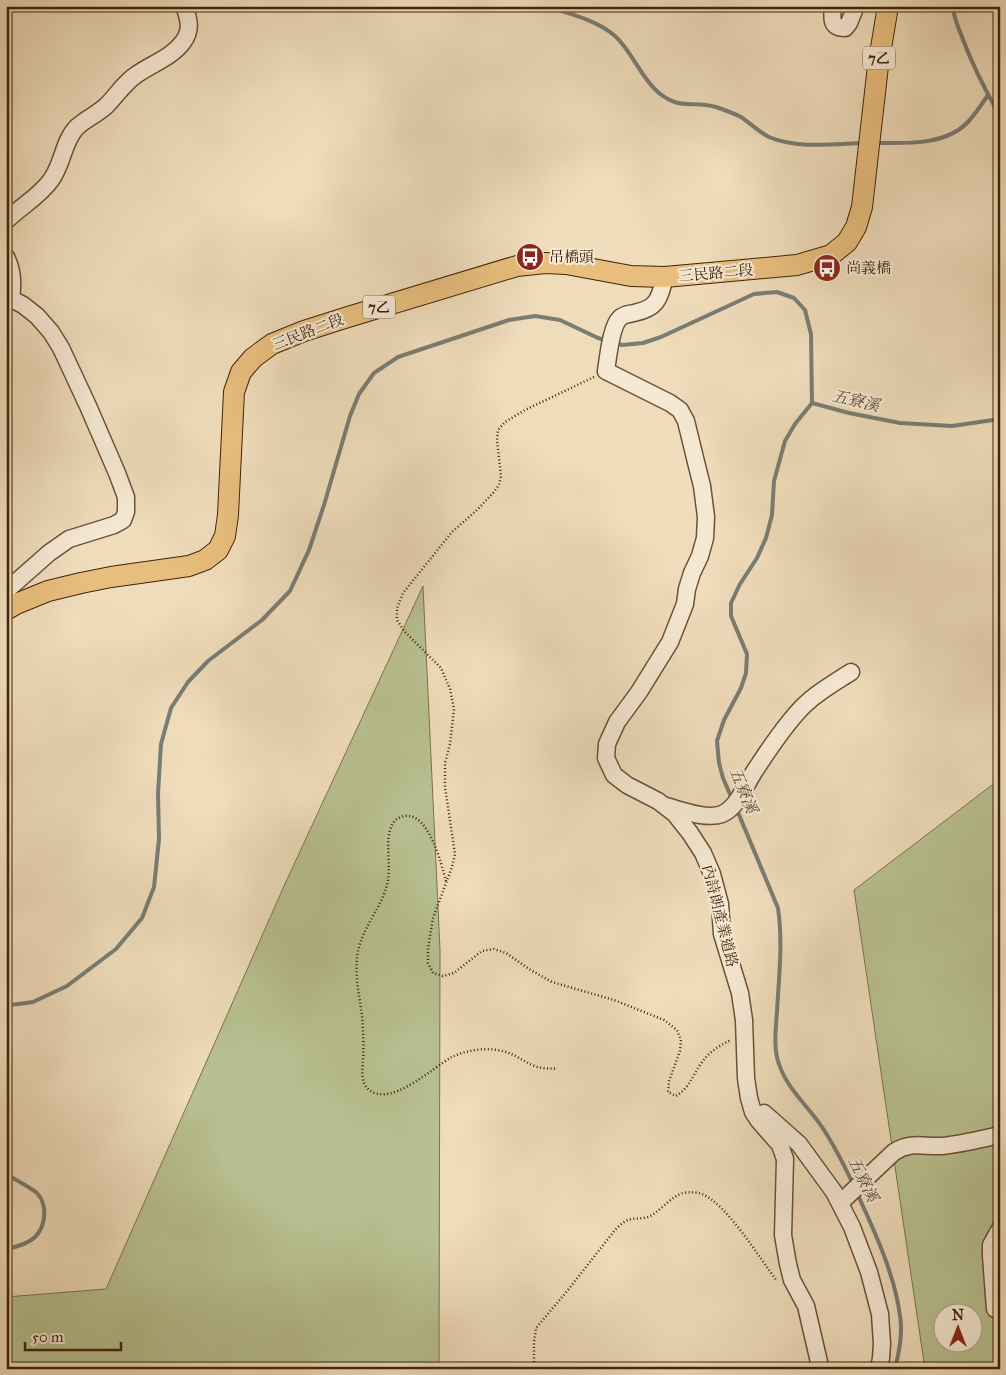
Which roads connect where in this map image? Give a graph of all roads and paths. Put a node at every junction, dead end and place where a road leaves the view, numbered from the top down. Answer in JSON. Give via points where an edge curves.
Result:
{"nodes":[{"id":1,"x":184,"y":6,"type":"edge"},
{"id":2,"x":833,"y":6,"type":"edge"},
{"id":3,"x":856,"y":6,"type":"edge"},
{"id":4,"x":888,"y":6,"type":"edge"},
{"id":5,"x":6,"y":221,"type":"edge"},
{"id":6,"x":6,"y":257,"type":"edge"},
{"id":7,"x":665,"y":277,"type":"junction"},
{"id":8,"x":8,"y":298,"type":"edge"},
{"id":9,"x":606,"y":371,"type":"junction"},
{"id":10,"x":6,"y":591,"type":"edge"},
{"id":11,"x":6,"y":610,"type":"edge"},
{"id":12,"x":851,"y":672,"type":"dead end"},
{"id":13,"x":664,"y":805,"type":"junction"},
{"id":14,"x":446,"y":882,"type":"junction"},
{"id":15,"x":744,"y":1034,"type":"junction"},
{"id":16,"x":557,"y":1069,"type":"dead end"},
{"id":17,"x":750,"y":1102,"type":"junction"},
{"id":18,"x":1000,"y":1135,"type":"edge"},
{"id":19,"x":840,"y":1203,"type":"junction"},
{"id":20,"x":1000,"y":1229,"type":"edge"},
{"id":21,"x":798,"y":1292,"type":"junction"},
{"id":22,"x":995,"y":1309,"type":"dead end"},
{"id":23,"x":534,"y":1369,"type":"edge"},
{"id":24,"x":819,"y":1369,"type":"edge"},
{"id":25,"x":879,"y":1369,"type":"edge"}],
"edges":[{"from":1,"to":5,"type":"lane","via":[[190,23],[183,42],[129,79],[108,105],[76,129],[60,166],[43,191]]},
{"from":2,"to":3,"type":"lane","via":[[832,20],[839,28],[850,24]]},
{"from":4,"to":7,"type":"main road","name":"三民路二段","number":"7乙","via":[[862,207],[847,242],[830,255],[797,265]]},
{"from":6,"to":8,"type":"lane","via":[[12,274]]},
{"from":7,"to":9,"type":"lane","via":[[655,304],[618,319]]},
{"from":7,"to":11,"type":"main road","name":"三民路二段","number":"7乙","via":[[631,276],[545,262],[517,266],[348,316],[272,344],[240,372],[234,392],[228,515],[225,536],[218,550],[189,566],[81,582],[48,591]]},
{"from":8,"to":10,"type":"lane","via":[[37,316],[61,348],[117,473],[126,497],[126,512],[114,525],[68,539]]},
{"from":9,"to":13,"type":"lane","name":"內詩朗產業道路","via":[[680,410],[686,421],[702,486],[706,517],[704,538],[685,604],[670,642],[617,722],[607,744],[606,758],[614,775]]},
{"from":9,"to":14,"type":"path","via":[[505,422],[498,430],[497,440],[499,485],[452,532],[403,593],[397,608],[397,620],[404,631],[441,668],[454,709],[445,763],[445,788],[455,854]]},
{"from":12,"to":13,"type":"lane","via":[[821,691],[797,712],[727,812],[708,816]]},
{"from":13,"to":15,"type":"lane","name":"內詩朗產業道路","via":[[690,833],[712,874],[720,904],[722,934],[740,993]]},
{"from":14,"to":15,"type":"path","via":[[433,918],[428,948],[428,963],[433,973],[443,976],[454,973],[482,951],[494,949],[506,952],[552,982],[614,1000],[664,1020],[677,1030],[681,1040],[668,1092],[676,1096],[685,1090],[709,1054]]},
{"from":14,"to":16,"type":"path","via":[[439,854],[422,825],[415,818],[398,818],[392,825],[389,839],[387,885],[358,951],[356,973],[364,1039],[362,1069],[367,1088],[383,1094],[396,1091],[418,1081],[451,1058],[483,1049],[509,1053],[542,1068]]},
{"from":15,"to":17,"type":"lane","name":"內詩朗產業道路"},
{"from":17,"to":19,"type":"lane","via":[[799,1144]]},
{"from":17,"to":21,"type":"lane","name":"內詩朗產業道路","via":[[759,1121],[780,1145],[785,1159],[783,1235],[792,1280]]},
{"from":18,"to":19,"type":"lane","via":[[944,1146],[908,1145],[900,1148]]},
{"from":19,"to":25,"type":"lane","via":[[877,1299],[882,1328]]},
{"from":20,"to":22,"type":"lane","via":[[991,1244]]},
{"from":21,"to":23,"type":"path","via":[[781,1288],[724,1210],[703,1194],[686,1192],[648,1218],[630,1219],[615,1230],[536,1328]]},
{"from":21,"to":24,"type":"lane","name":"內詩朗產業道路","via":[[810,1315]]}]}
